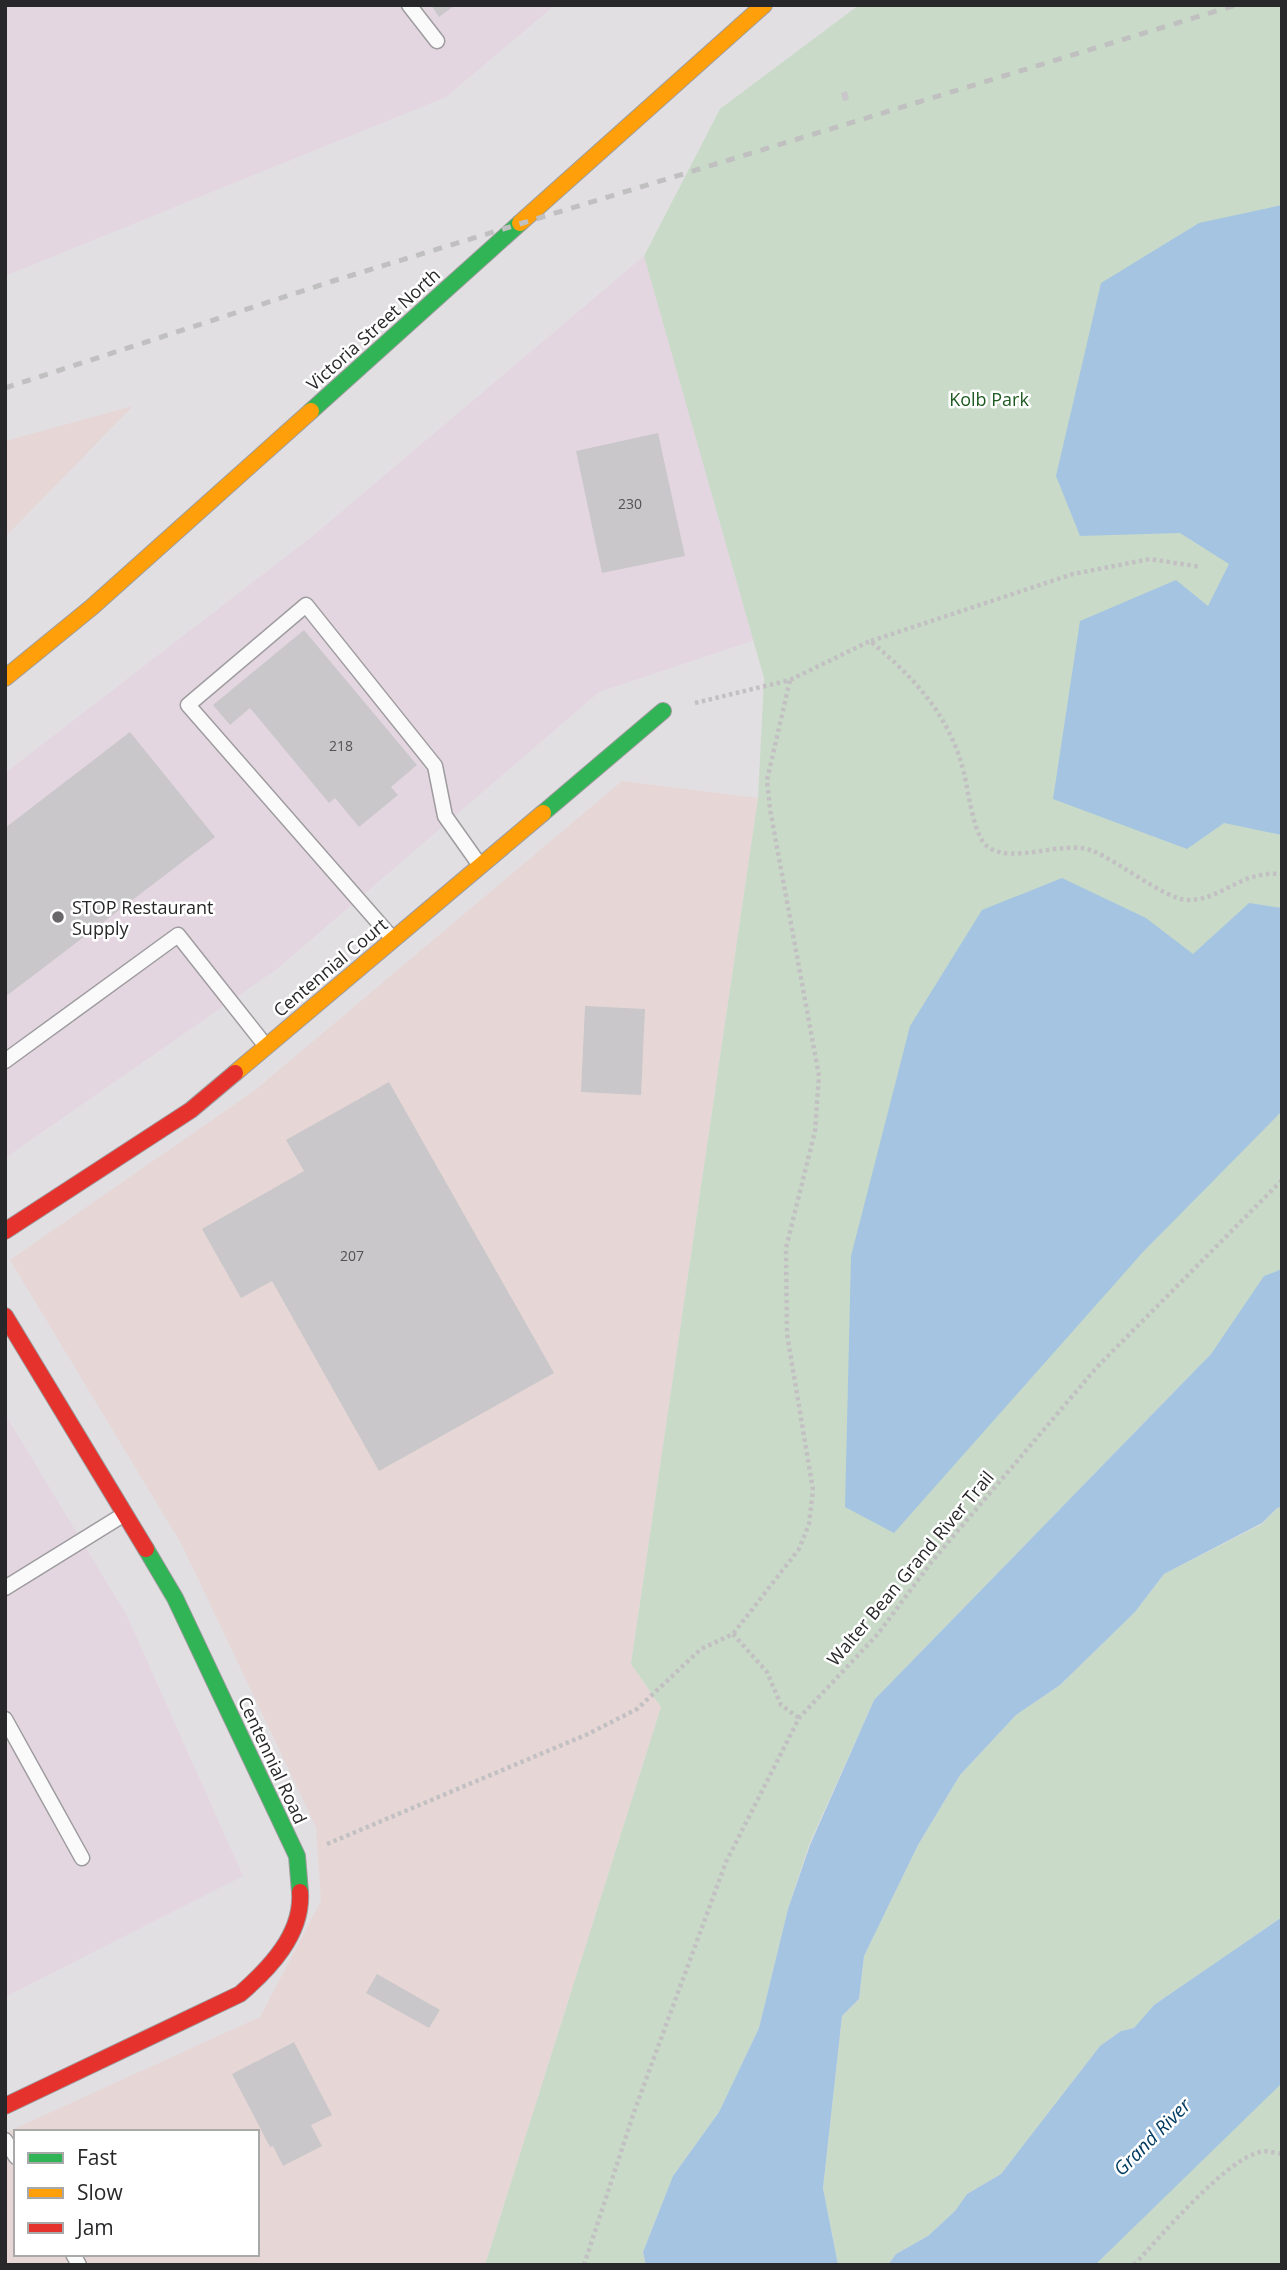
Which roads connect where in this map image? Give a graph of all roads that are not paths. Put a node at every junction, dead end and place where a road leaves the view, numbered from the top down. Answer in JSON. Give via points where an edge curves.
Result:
{"nodes":[{"id":1,"x":409,"y":5,"type":"edge"},
{"id":2,"x":764,"y":5,"type":"edge"},
{"id":3,"x":437,"y":41,"type":"dead end"},
{"id":4,"x":5,"y":678,"type":"edge"},
{"id":5,"x":663,"y":711,"type":"road end"},
{"id":6,"x":480,"y":866,"type":"junction"},
{"id":7,"x":393,"y":939,"type":"junction"},
{"id":8,"x":266,"y":1046,"type":"junction"},
{"id":9,"x":5,"y":1061,"type":"edge"},
{"id":10,"x":5,"y":1231,"type":"edge"},
{"id":11,"x":5,"y":1316,"type":"edge"},
{"id":12,"x":124,"y":1514,"type":"junction"},
{"id":13,"x":5,"y":1588,"type":"edge"},
{"id":14,"x":5,"y":1719,"type":"edge"},
{"id":15,"x":82,"y":1858,"type":"dead end"},
{"id":16,"x":5,"y":2106,"type":"edge"}],
"edges":[{"from":1,"to":3,"type":"lane"},
{"from":2,"to":4,"type":"street","name":"Victoria Street North","via":[[92,607]]},
{"from":5,"to":6,"type":"street","name":"Centennial Court"},
{"from":6,"to":7,"type":"street","name":"Centennial Court"},
{"from":6,"to":7,"type":"lane","via":[[445,816],[435,766],[306,605],[188,705]]},
{"from":7,"to":8,"type":"street","name":"Centennial Court"},
{"from":8,"to":9,"type":"lane","via":[[178,935]]},
{"from":8,"to":10,"type":"street","name":"Centennial Court","via":[[191,1110]]},
{"from":11,"to":12,"type":"street","name":"Centennial Road"},
{"from":12,"to":13,"type":"lane"},
{"from":12,"to":16,"type":"street","name":"Centennial Road","via":[[175,1598],[297,1856],[301,1906],[270,1969],[240,1994]]},
{"from":14,"to":15,"type":"lane"}]}
